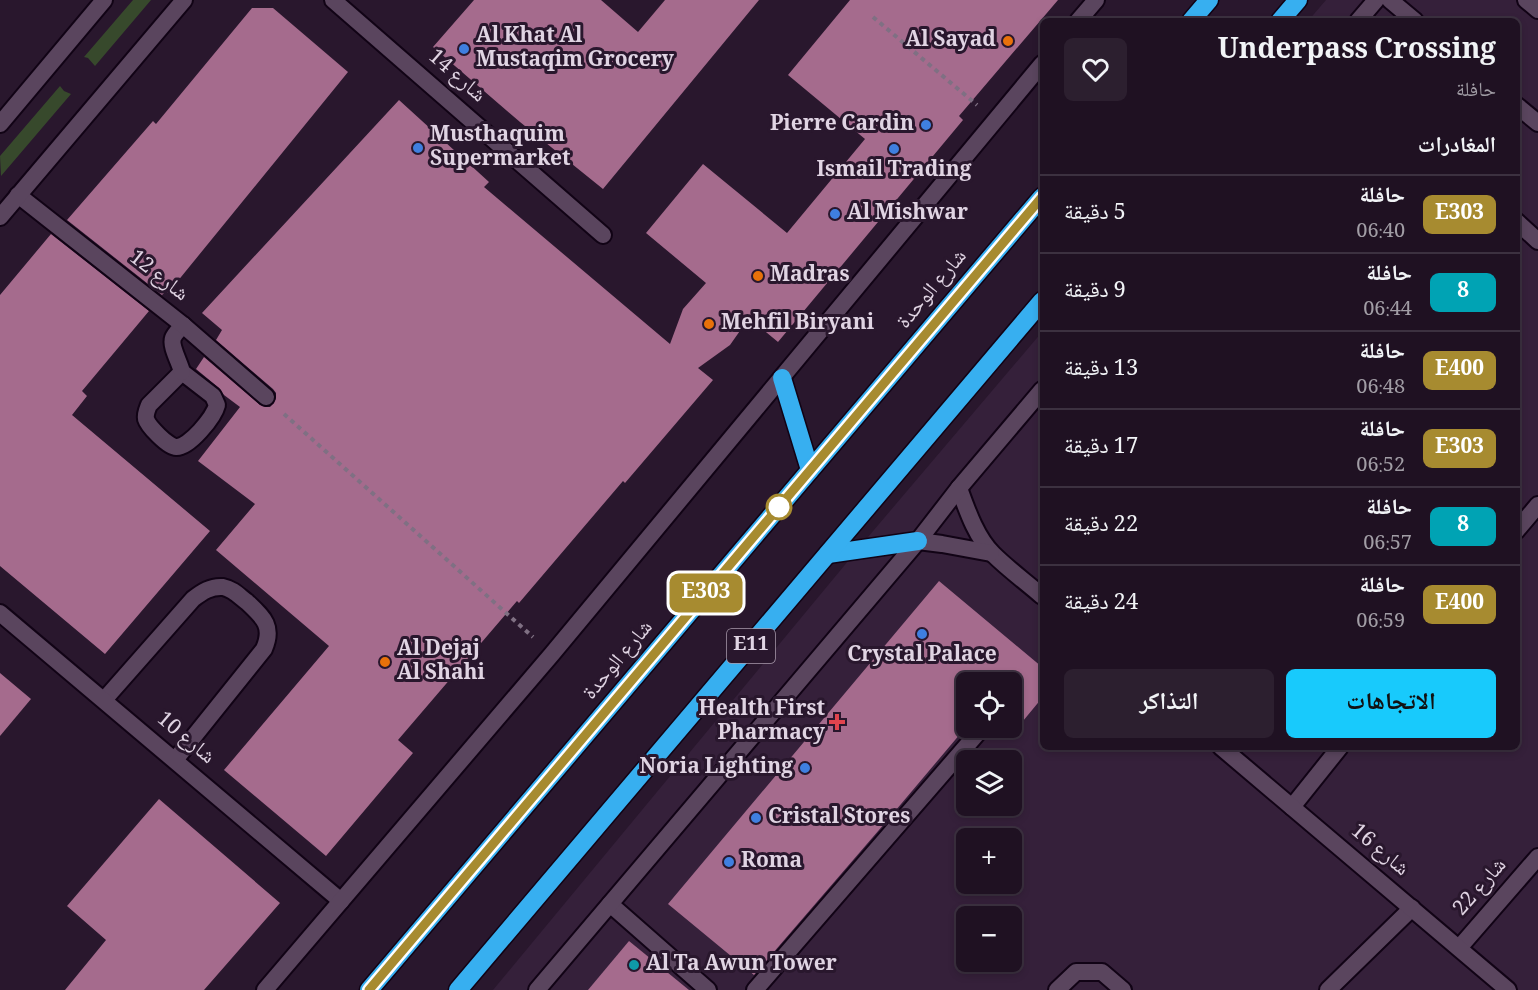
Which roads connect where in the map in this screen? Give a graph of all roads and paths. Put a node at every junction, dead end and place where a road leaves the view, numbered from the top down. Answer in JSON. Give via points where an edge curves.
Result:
{"nodes":[{"id":1,"x":104,"y":0,"type":"edge"},
{"id":2,"x":184,"y":0,"type":"edge"},
{"id":3,"x":333,"y":0,"type":"edge"},
{"id":4,"x":1096,"y":0,"type":"edge"},
{"id":5,"x":1209,"y":0,"type":"edge"},
{"id":6,"x":1298,"y":0,"type":"edge"},
{"id":7,"x":1376,"y":0,"type":"edge"},
{"id":8,"x":1390,"y":0,"type":"edge"},
{"id":9,"x":1526,"y":0,"type":"edge"},
{"id":10,"x":1538,"y":10,"type":"edge"},
{"id":11,"x":873,"y":16,"type":"dead end"},
{"id":12,"x":1081,"y":18,"type":"edge"},
{"id":13,"x":1194,"y":18,"type":"edge"},
{"id":14,"x":1283,"y":18,"type":"edge"},
{"id":15,"x":1361,"y":18,"type":"edge"},
{"id":16,"x":1411,"y":18,"type":"edge"},
{"id":17,"x":1040,"y":66,"type":"edge"},
{"id":18,"x":17,"y":104,"type":"junction"},
{"id":19,"x":1520,"y":108,"type":"edge"},
{"id":20,"x":0,"y":110,"type":"edge"},
{"id":21,"x":995,"y":121,"type":"junction"},
{"id":22,"x":1538,"y":123,"type":"edge"},
{"id":23,"x":0,"y":124,"type":"edge"},
{"id":24,"x":18,"y":195,"type":"junction"},
{"id":25,"x":1040,"y":198,"type":"edge"},
{"id":26,"x":0,"y":217,"type":"edge"},
{"id":27,"x":1520,"y":225,"type":"edge"},
{"id":28,"x":603,"y":235,"type":"dead end"},
{"id":29,"x":1538,"y":241,"type":"edge"},
{"id":30,"x":1040,"y":303,"type":"edge"},
{"id":31,"x":183,"y":326,"type":"junction"},
{"id":32,"x":182,"y":372,"type":"junction"},
{"id":33,"x":782,"y":378,"type":"junction"},
{"id":34,"x":1040,"y":392,"type":"edge"},
{"id":35,"x":266,"y":397,"type":"joint"},
{"id":36,"x":810,"y":470,"type":"junction"},
{"id":37,"x":959,"y":488,"type":"junction"},
{"id":38,"x":1538,"y":505,"type":"edge"},
{"id":39,"x":1520,"y":526,"type":"edge"},
{"id":40,"x":918,"y":541,"type":"junction"},
{"id":41,"x":992,"y":553,"type":"junction"},
{"id":42,"x":828,"y":554,"type":"junction"},
{"id":43,"x":1040,"y":594,"type":"edge"},
{"id":44,"x":0,"y":613,"type":"edge"},
{"id":45,"x":552,"y":654,"type":"junction"},
{"id":46,"x":104,"y":700,"type":"junction"},
{"id":47,"x":973,"y":738,"type":"edge"},
{"id":48,"x":1225,"y":750,"type":"edge"},
{"id":49,"x":1338,"y":750,"type":"edge"},
{"id":50,"x":175,"y":760,"type":"junction"},
{"id":51,"x":1292,"y":807,"type":"junction"},
{"id":52,"x":1538,"y":857,"type":"edge"},
{"id":53,"x":341,"y":901,"type":"junction"},
{"id":54,"x":610,"y":904,"type":"junction"},
{"id":55,"x":1412,"y":908,"type":"junction"},
{"id":56,"x":1459,"y":948,"type":"junction"},
{"id":57,"x":265,"y":990,"type":"edge"},
{"id":58,"x":369,"y":990,"type":"edge"},
{"id":59,"x":458,"y":990,"type":"edge"},
{"id":60,"x":537,"y":990,"type":"edge"},
{"id":61,"x":708,"y":990,"type":"edge"},
{"id":62,"x":755,"y":990,"type":"edge"},
{"id":63,"x":1058,"y":990,"type":"edge"},
{"id":64,"x":1123,"y":990,"type":"edge"},
{"id":65,"x":1328,"y":990,"type":"edge"},
{"id":66,"x":1508,"y":990,"type":"edge"}],
"edges":[{"from":1,"to":18,"type":"street"},
{"from":2,"to":24,"type":"street"},
{"from":3,"to":28,"type":"street","name":"شارع 14"},
{"from":4,"to":12,"type":"street"},
{"from":5,"to":13,"type":"highway"},
{"from":6,"to":14,"type":"highway"},
{"from":7,"to":15,"type":"street"},
{"from":8,"to":16,"type":"street"},
{"from":9,"to":10,"type":"street"},
{"from":11,"to":21,"type":"path"},
{"from":17,"to":21,"type":"street"},
{"from":18,"to":20,"type":"street"},
{"from":18,"to":23,"type":"street"},
{"from":19,"to":22,"type":"street"},
{"from":21,"to":33,"type":"street"},
{"from":24,"to":26,"type":"street"},
{"from":24,"to":31,"type":"street","name":"شارع 12"},
{"from":25,"to":36,"type":"highway","name":"شارع الوحدة"},
{"from":27,"to":29,"type":"street"},
{"from":30,"to":42,"type":"highway","number":"E11"},
{"from":31,"to":32,"type":"street","via":[[172,340]]},
{"from":31,"to":35,"type":"street","name":"شارع 12"},
{"from":32,"to":32,"type":"street","via":[[146,411],[151,427],[173,447],[189,443],[217,405],[213,396]]},
{"from":33,"to":36,"type":"highway"},
{"from":33,"to":45,"type":"street"},
{"from":34,"to":37,"type":"street"},
{"from":35,"to":45,"type":"path"},
{"from":36,"to":58,"type":"highway","name":"شارع الوحدة"},
{"from":37,"to":40,"type":"street"},
{"from":37,"to":41,"type":"street","via":[[978,533]]},
{"from":38,"to":39,"type":"street"},
{"from":40,"to":41,"type":"street"},
{"from":40,"to":42,"type":"highway"},
{"from":40,"to":54,"type":"street"},
{"from":41,"to":43,"type":"street"},
{"from":42,"to":59,"type":"highway","number":"E11"},
{"from":44,"to":46,"type":"street","name":"شارع 10"},
{"from":45,"to":53,"type":"street"},
{"from":46,"to":50,"type":"street","name":"شارع 10"},
{"from":46,"to":50,"type":"street","via":[[193,599],[212,588],[234,591],[265,620],[268,640]]},
{"from":47,"to":62,"type":"street"},
{"from":48,"to":51,"type":"street","name":"شارع 16"},
{"from":49,"to":51,"type":"street"},
{"from":50,"to":53,"type":"street","name":"شارع 10"},
{"from":51,"to":55,"type":"street","name":"شارع 16"},
{"from":52,"to":56,"type":"street","name":"شارع 22"},
{"from":53,"to":57,"type":"street"},
{"from":54,"to":60,"type":"street"},
{"from":54,"to":61,"type":"street"},
{"from":55,"to":56,"type":"street","name":"شارع 16"},
{"from":55,"to":65,"type":"street"},
{"from":56,"to":66,"type":"street","name":"شارع 16"},
{"from":63,"to":64,"type":"street","via":[[1076,972],[1102,972]]}]}
